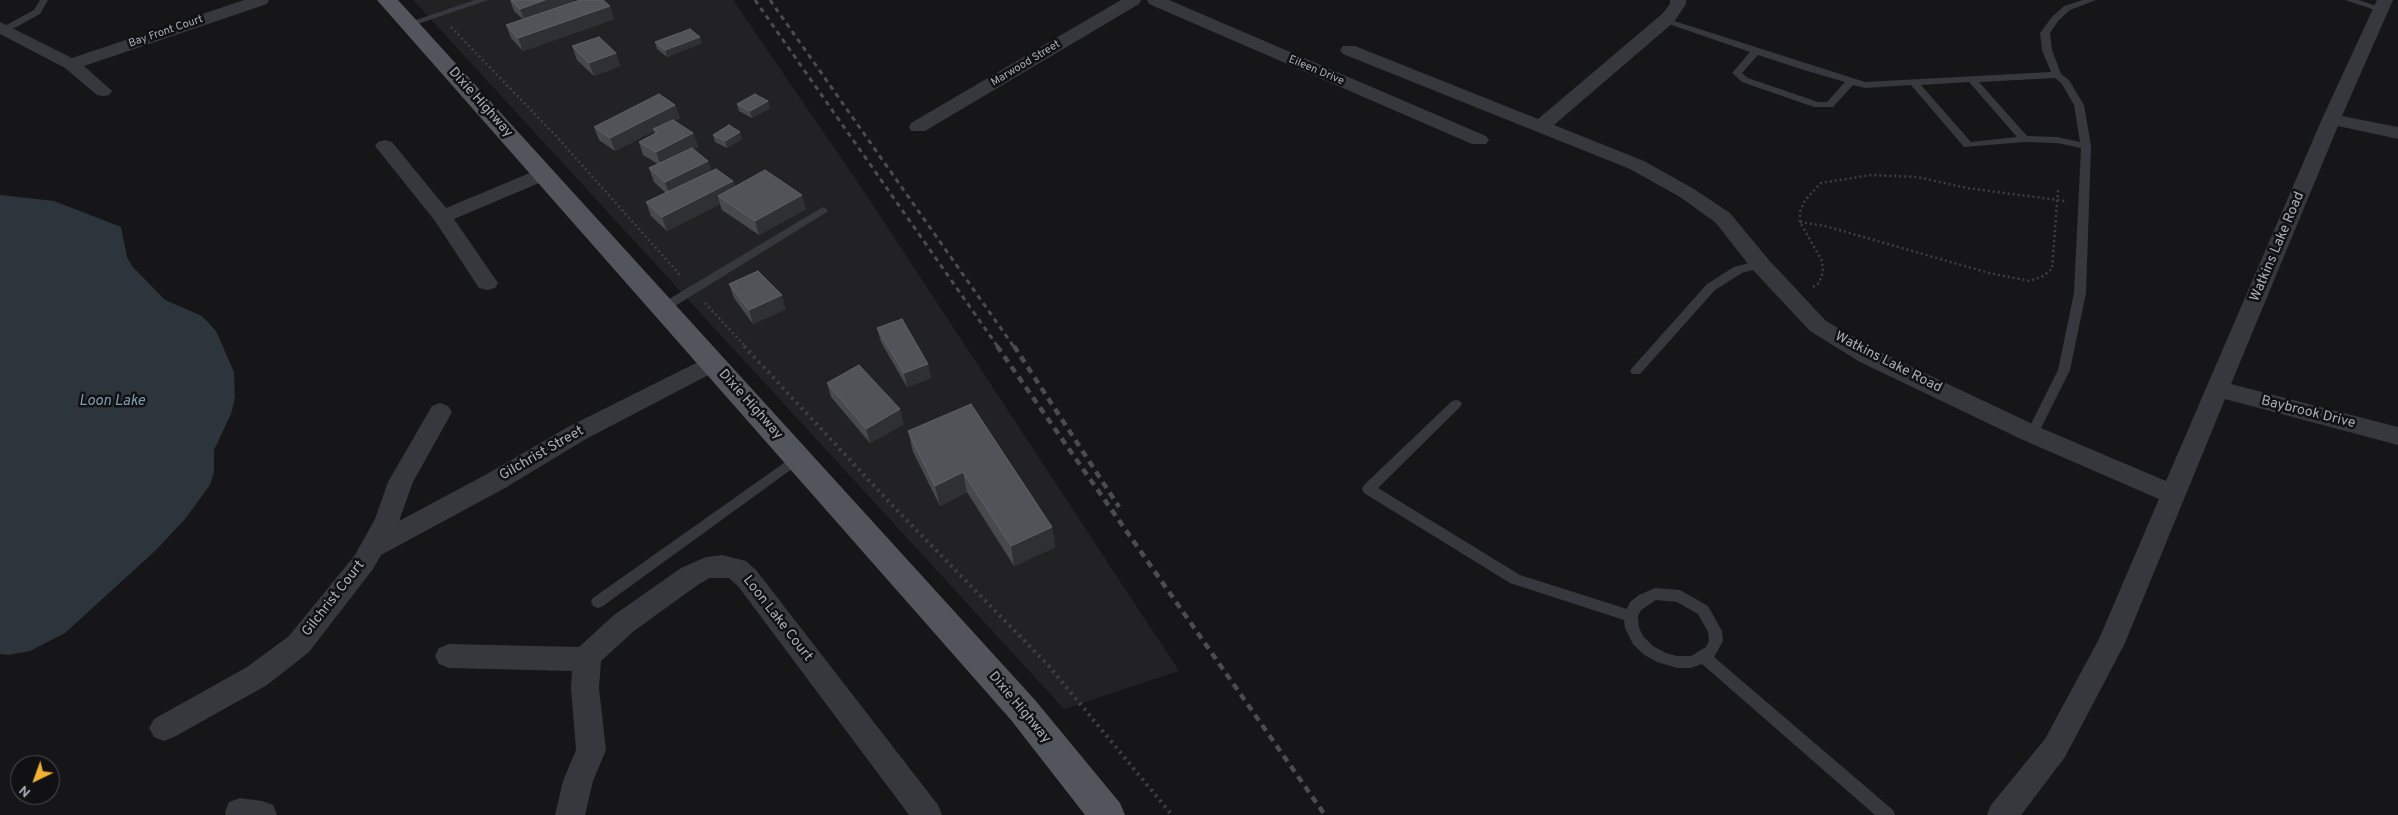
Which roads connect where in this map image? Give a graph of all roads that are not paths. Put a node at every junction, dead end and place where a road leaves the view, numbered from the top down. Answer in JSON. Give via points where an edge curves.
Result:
{"nodes":[{"id":1,"x":44,"y":0,"type":"edge"},
{"id":2,"x":261,"y":0,"type":"edge"},
{"id":3,"x":388,"y":0,"type":"edge"},
{"id":4,"x":484,"y":0,"type":"edge"},
{"id":5,"x":1133,"y":0,"type":"edge"},
{"id":6,"x":1155,"y":0,"type":"edge"},
{"id":7,"x":1678,"y":0,"type":"edge"},
{"id":8,"x":2092,"y":0,"type":"edge"},
{"id":9,"x":2350,"y":0,"type":"edge"},
{"id":10,"x":2383,"y":5,"type":"edge"},
{"id":11,"x":1665,"y":21,"type":"junction"},
{"id":12,"x":409,"y":24,"type":"junction"},
{"id":13,"x":2,"y":28,"type":"edge"},
{"id":14,"x":1349,"y":50,"type":"dead end"},
{"id":15,"x":1756,"y":51,"type":"junction"},
{"id":16,"x":72,"y":64,"type":"junction"},
{"id":17,"x":2057,"y":75,"type":"junction"},
{"id":18,"x":1971,"y":79,"type":"junction"},
{"id":19,"x":1852,"y":81,"type":"junction"},
{"id":20,"x":1913,"y":82,"type":"junction"},
{"id":21,"x":103,"y":91,"type":"dead end"},
{"id":22,"x":2331,"y":119,"type":"junction"},
{"id":23,"x":918,"y":127,"type":"dead end"},
{"id":24,"x":1540,"y":127,"type":"junction"},
{"id":25,"x":2398,"y":133,"type":"edge"},
{"id":26,"x":2024,"y":139,"type":"junction"},
{"id":27,"x":1479,"y":140,"type":"dead end"},
{"id":28,"x":384,"y":146,"type":"dead end"},
{"id":29,"x":2086,"y":146,"type":"junction"},
{"id":30,"x":544,"y":174,"type":"junction"},
{"id":31,"x":823,"y":210,"type":"dead end"},
{"id":32,"x":442,"y":217,"type":"junction"},
{"id":33,"x":1760,"y":264,"type":"junction"},
{"id":34,"x":488,"y":283,"type":"dead end"},
{"id":35,"x":663,"y":308,"type":"junction"},
{"id":36,"x":712,"y":363,"type":"junction"},
{"id":37,"x":1636,"y":371,"type":"dead end"},
{"id":38,"x":2219,"y":390,"type":"junction"},
{"id":39,"x":1456,"y":404,"type":"dead end"},
{"id":40,"x":440,"y":412,"type":"dead end"},
{"id":41,"x":2032,"y":434,"type":"junction"},
{"id":42,"x":2398,"y":436,"type":"edge"},
{"id":43,"x":798,"y":458,"type":"junction"},
{"id":44,"x":2174,"y":495,"type":"junction"},
{"id":45,"x":372,"y":548,"type":"junction"},
{"id":46,"x":598,"y":602,"type":"dead end"},
{"id":47,"x":1631,"y":616,"type":"junction"},
{"id":48,"x":449,"y":656,"type":"dead end"},
{"id":49,"x":1704,"y":658,"type":"junction"},
{"id":50,"x":587,"y":660,"type":"junction"},
{"id":51,"x":164,"y":728,"type":"dead end"},
{"id":52,"x":570,"y":815,"type":"edge"},
{"id":53,"x":927,"y":815,"type":"edge"},
{"id":54,"x":1107,"y":815,"type":"edge"},
{"id":55,"x":1886,"y":815,"type":"edge"},
{"id":56,"x":2002,"y":815,"type":"edge"}],
"edges":[{"from":1,"to":13,"type":"lane","via":[[37,12]]},
{"from":2,"to":16,"type":"street","name":"Bay Front Court"},
{"from":3,"to":12,"type":"main road","name":"Dixie Highway"},
{"from":4,"to":12,"type":"lane"},
{"from":5,"to":23,"type":"street","name":"Marwood Street"},
{"from":6,"to":27,"type":"street","name":"Eileen Drive"},
{"from":7,"to":11,"type":"street"},
{"from":8,"to":17,"type":"lane","via":[[2067,8],[2045,33],[2047,50]]},
{"from":9,"to":10,"type":"lane"},
{"from":10,"to":22,"type":"street","name":"Watkins Lake Road"},
{"from":11,"to":15,"type":"lane"},
{"from":11,"to":24,"type":"street"},
{"from":12,"to":30,"type":"main road","name":"Dixie Highway"},
{"from":13,"to":16,"type":"street"},
{"from":14,"to":24,"type":"street"},
{"from":15,"to":19,"type":"lane"},
{"from":15,"to":19,"type":"lane","via":[[1737,73],[1745,80],[1817,105],[1830,105]]},
{"from":16,"to":21,"type":"street"},
{"from":17,"to":18,"type":"lane"},
{"from":17,"to":29,"type":"lane","via":[[2066,82],[2079,105]]},
{"from":18,"to":20,"type":"lane"},
{"from":18,"to":26,"type":"lane"},
{"from":19,"to":20,"type":"lane","via":[[1864,85]]},
{"from":20,"to":26,"type":"lane","via":[[1968,145]]},
{"from":22,"to":25,"type":"street"},
{"from":22,"to":38,"type":"street","name":"Watkins Lake Road"},
{"from":24,"to":33,"type":"street","via":[[1637,165],[1687,193],[1723,218]]},
{"from":26,"to":29,"type":"lane","via":[[2057,140]]},
{"from":28,"to":32,"type":"street"},
{"from":29,"to":41,"type":"lane","via":[[2080,293],[2064,370]]},
{"from":30,"to":32,"type":"street"},
{"from":30,"to":35,"type":"main road","name":"Dixie Highway"},
{"from":31,"to":35,"type":"lane"},
{"from":32,"to":34,"type":"street"},
{"from":33,"to":37,"type":"lane","via":[[1738,270],[1711,287]]},
{"from":33,"to":41,"type":"street","name":"Watkins Lake Road","via":[[1818,326],[1868,356]]},
{"from":35,"to":36,"type":"main road","name":"Dixie Highway"},
{"from":36,"to":43,"type":"main road","name":"Dixie Highway"},
{"from":36,"to":45,"type":"street","name":"Gilchrist Street","via":[[577,433]]},
{"from":38,"to":42,"type":"street","name":"Baybrook Drive"},
{"from":38,"to":44,"type":"street","name":"Watkins Lake Road"},
{"from":39,"to":47,"type":"lane","via":[[1370,489],[1515,579]]},
{"from":40,"to":45,"type":"street","name":"Gilchrist Court","via":[[401,482]]},
{"from":41,"to":44,"type":"street","name":"Watkins Lake Road"},
{"from":43,"to":46,"type":"lane"},
{"from":43,"to":54,"type":"main road","name":"Dixie Highway","via":[[1024,710]]},
{"from":44,"to":56,"type":"street","name":"Watkins Lake Road","via":[[2111,642],[2055,748]]},
{"from":45,"to":51,"type":"street","name":"Gilchrist Court","via":[[299,644],[257,676]]},
{"from":47,"to":49,"type":"lane","via":[[1632,628],[1648,650],[1677,662]]},
{"from":47,"to":49,"type":"lane","via":[[1636,606],[1654,594],[1680,596],[1692,602],[1711,620],[1715,631],[1716,641]]},
{"from":48,"to":50,"type":"street"},
{"from":49,"to":55,"type":"lane"},
{"from":50,"to":52,"type":"street","via":[[585,688],[591,750],[578,781]]},
{"from":50,"to":53,"type":"street","name":"Loon Lake Court","via":[[592,651],[624,622],[690,576],[706,568],[722,566],[737,569]]}]}
